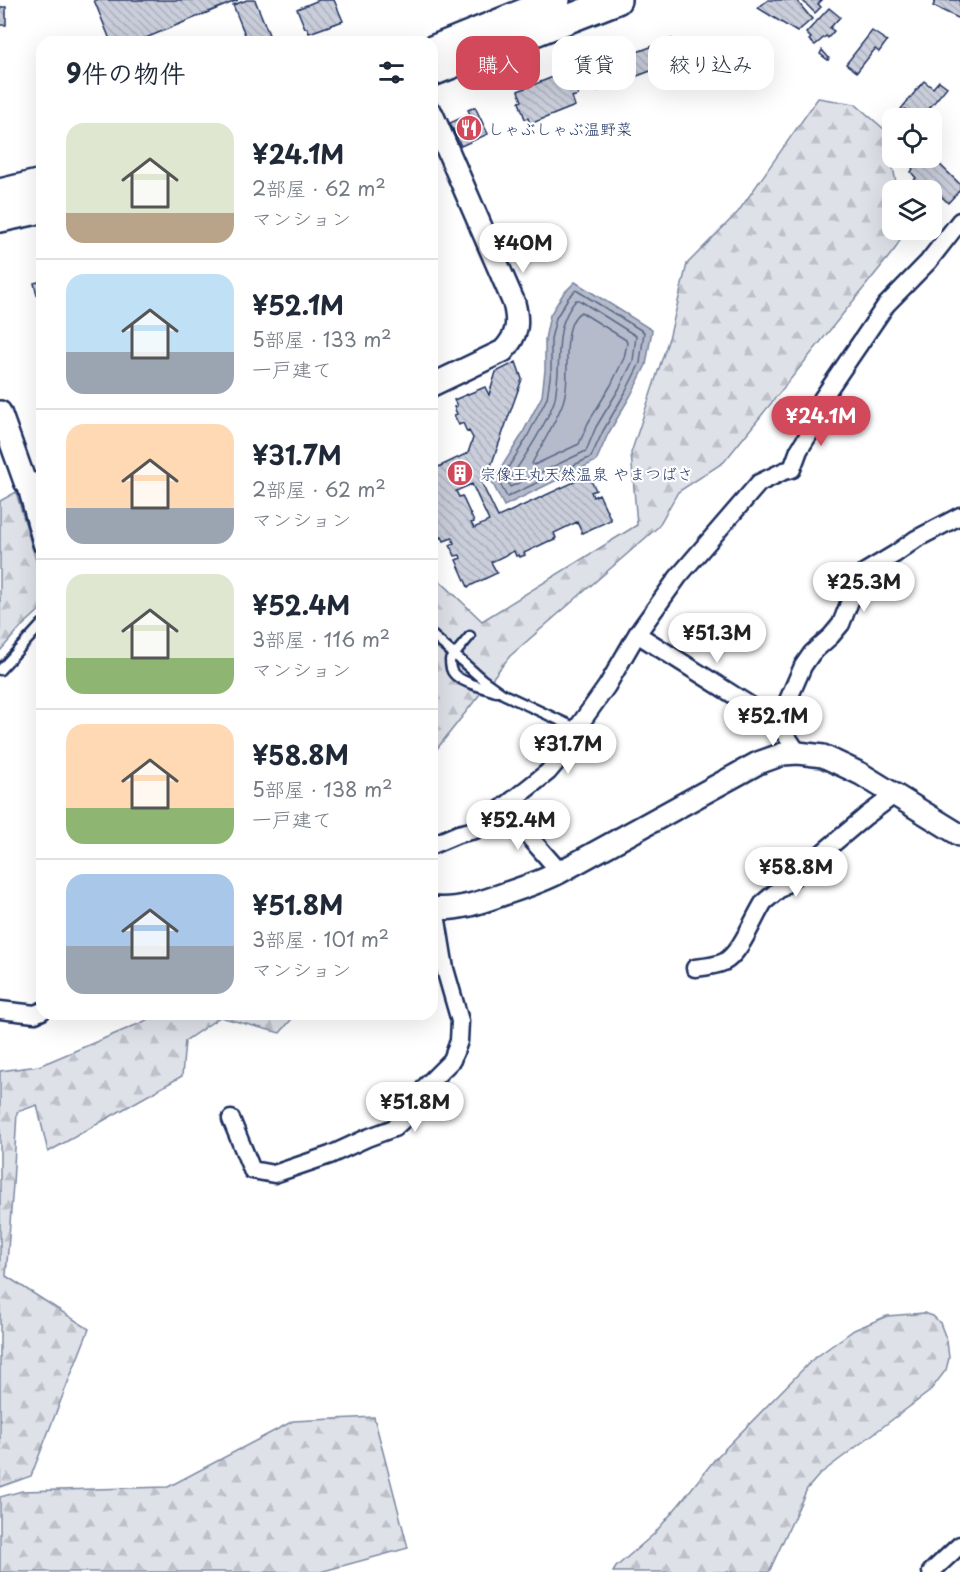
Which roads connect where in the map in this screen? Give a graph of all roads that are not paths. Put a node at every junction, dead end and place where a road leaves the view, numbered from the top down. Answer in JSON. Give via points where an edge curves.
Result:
{"nodes":[{"id":1,"x":556,"y":0,"type":"edge"},
{"id":2,"x":617,"y":0,"type":"edge"},
{"id":3,"x":438,"y":49,"type":"edge"},
{"id":4,"x":438,"y":70,"type":"edge"},
{"id":5,"x":438,"y":128,"type":"edge"},
{"id":6,"x":36,"y":185,"type":"edge"},
{"id":7,"x":0,"y":194,"type":"edge"},
{"id":8,"x":36,"y":210,"type":"edge"},
{"id":9,"x":0,"y":218,"type":"edge"},
{"id":10,"x":960,"y":221,"type":"edge"},
{"id":11,"x":438,"y":381,"type":"edge"},
{"id":12,"x":0,"y":412,"type":"edge"},
{"id":13,"x":33,"y":484,"type":"edge"},
{"id":14,"x":36,"y":504,"type":"edge"},
{"id":15,"x":960,"y":516,"type":"edge"},
{"id":16,"x":36,"y":631,"type":"edge"},
{"id":17,"x":637,"y":634,"type":"junction"},
{"id":18,"x":470,"y":636,"type":"dead end"},
{"id":19,"x":438,"y":640,"type":"edge"},
{"id":20,"x":455,"y":654,"type":"junction"},
{"id":21,"x":0,"y":670,"type":"edge"},
{"id":22,"x":503,"y":694,"type":"junction"},
{"id":23,"x":778,"y":723,"type":"junction"},
{"id":24,"x":576,"y":728,"type":"junction"},
{"id":25,"x":798,"y":753,"type":"junction"},
{"id":26,"x":894,"y":795,"type":"junction"},
{"id":27,"x":505,"y":806,"type":"junction"},
{"id":28,"x":960,"y":835,"type":"edge"},
{"id":29,"x":438,"y":842,"type":"edge"},
{"id":30,"x":561,"y":873,"type":"junction"},
{"id":31,"x":438,"y":908,"type":"edge"},
{"id":32,"x":438,"y":933,"type":"edge"},
{"id":33,"x":695,"y":968,"type":"dead end"},
{"id":34,"x":0,"y":1010,"type":"edge"},
{"id":35,"x":36,"y":1014,"type":"edge"},
{"id":36,"x":231,"y":1119,"type":"dead end"},
{"id":37,"x":960,"y":1545,"type":"edge"},
{"id":38,"x":931,"y":1572,"type":"edge"}],
"edges":[{"from":1,"to":3,"type":"highway"},
{"from":2,"to":4,"type":"highway"},
{"from":5,"to":11,"type":"street","via":[[517,318],[516,331],[503,351]]},
{"from":6,"to":7,"type":"highway"},
{"from":8,"to":9,"type":"highway"},
{"from":10,"to":17,"type":"street","via":[[928,262],[886,305],[822,399],[792,469],[759,483],[678,577]]},
{"from":12,"to":13,"type":"street"},
{"from":13,"to":14,"type":"street"},
{"from":15,"to":23,"type":"street","via":[[916,539],[860,577],[841,624],[803,666]]},
{"from":16,"to":21,"type":"lane"},
{"from":17,"to":23,"type":"street"},
{"from":17,"to":24,"type":"street","via":[[607,686]]},
{"from":18,"to":20,"type":"lane"},
{"from":19,"to":20,"type":"lane"},
{"from":20,"to":22,"type":"lane"},
{"from":20,"to":22,"type":"lane","via":[[450,660],[454,674]]},
{"from":22,"to":24,"type":"lane"},
{"from":23,"to":25,"type":"street"},
{"from":24,"to":27,"type":"street","via":[[548,772]]},
{"from":25,"to":26,"type":"street","via":[[823,756]]},
{"from":25,"to":30,"type":"street","via":[[758,763]]},
{"from":26,"to":28,"type":"street"},
{"from":26,"to":33,"type":"street","via":[[764,902],[735,953],[724,962]]},
{"from":27,"to":29,"type":"street","via":[[475,830]]},
{"from":27,"to":30,"type":"street"},
{"from":30,"to":31,"type":"street","via":[[473,905]]},
{"from":32,"to":36,"type":"street","via":[[460,1021],[459,1041],[452,1060],[394,1128],[274,1174],[252,1170]]},
{"from":34,"to":35,"type":"street"},
{"from":37,"to":38,"type":"street"}]}
